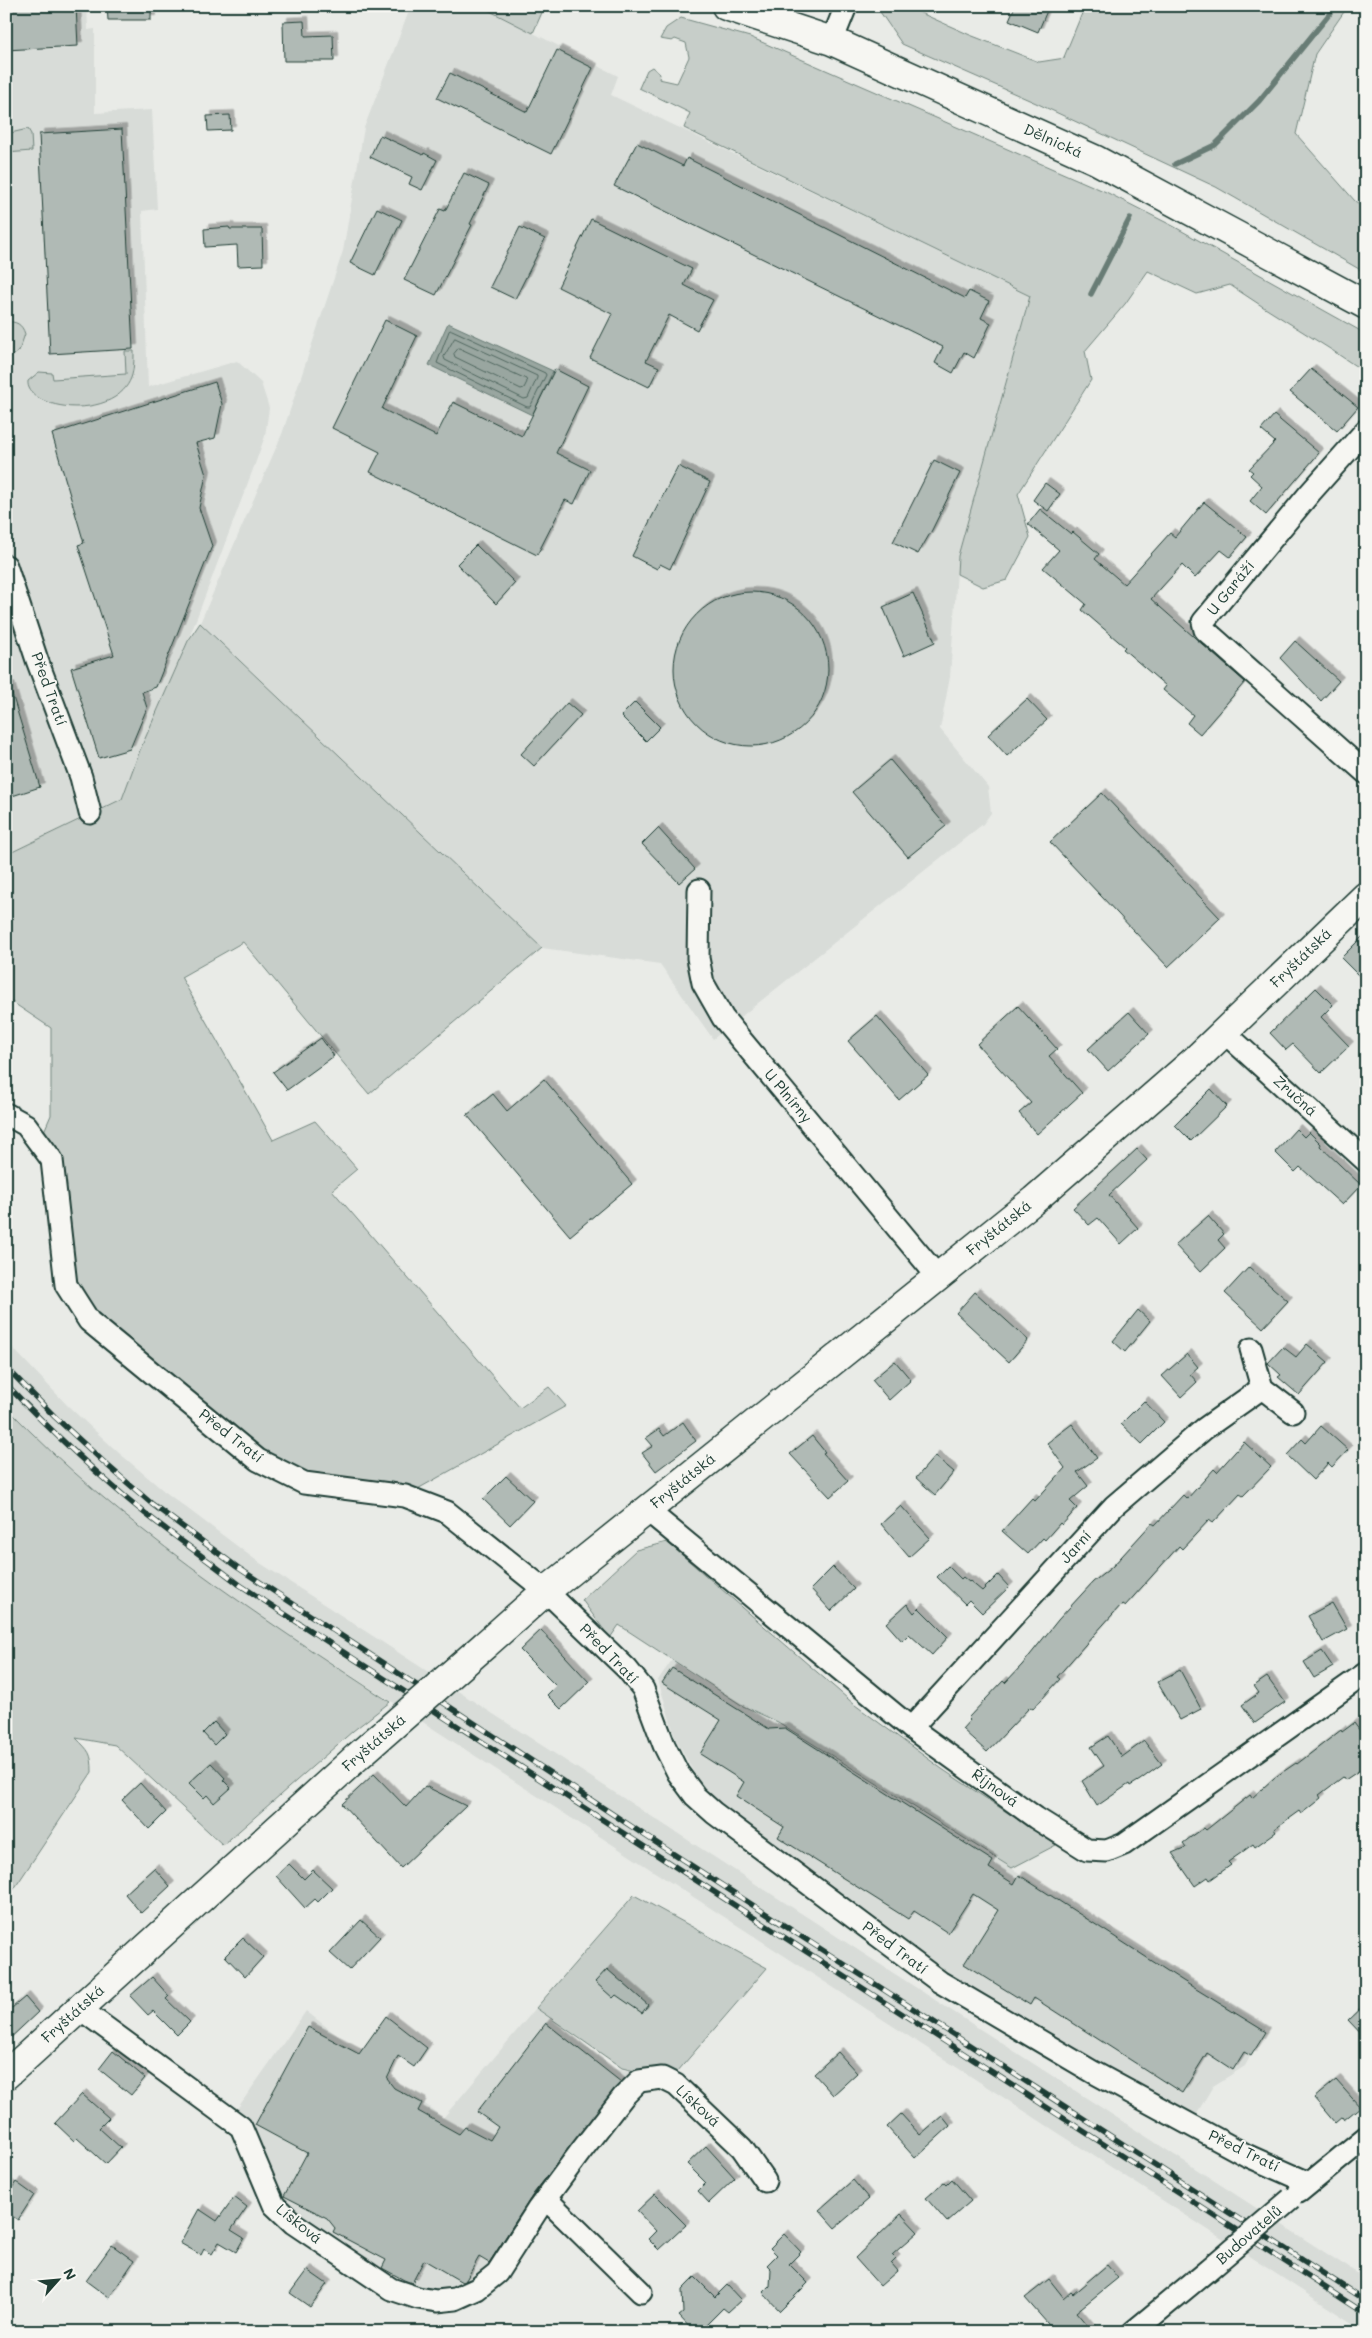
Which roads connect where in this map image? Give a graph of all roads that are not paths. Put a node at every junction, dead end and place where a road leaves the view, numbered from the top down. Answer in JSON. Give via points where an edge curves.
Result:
{"nodes":[{"id":1,"x":726,"y":6,"type":"edge"},
{"id":2,"x":846,"y":6,"type":"edge"},
{"id":3,"x":832,"y":41,"type":"junction"},
{"id":4,"x":1366,"y":305,"type":"edge"},
{"id":5,"x":1366,"y":430,"type":"edge"},
{"id":6,"x":6,"y":566,"type":"edge"},
{"id":7,"x":1366,"y":773,"type":"edge"},
{"id":8,"x":90,"y":813,"type":"dead end"},
{"id":9,"x":699,"y":890,"type":"dead end"},
{"id":10,"x":1366,"y":896,"type":"edge"},
{"id":11,"x":1224,"y":1032,"type":"junction"},
{"id":12,"x":6,"y":1114,"type":"edge"},
{"id":13,"x":1366,"y":1161,"type":"edge"},
{"id":14,"x":938,"y":1277,"type":"junction"},
{"id":15,"x":1251,"y":1349,"type":"dead end"},
{"id":16,"x":1262,"y":1388,"type":"junction"},
{"id":17,"x":1293,"y":1412,"type":"dead end"},
{"id":18,"x":647,"y":1510,"type":"junction"},
{"id":19,"x":546,"y":1591,"type":"junction"},
{"id":20,"x":1366,"y":1673,"type":"edge"},
{"id":21,"x":911,"y":1728,"type":"junction"},
{"id":22,"x":80,"y":2008,"type":"junction"},
{"id":23,"x":6,"y":2075,"type":"edge"},
{"id":24,"x":1366,"y":2137,"type":"edge"},
{"id":25,"x":766,"y":2181,"type":"dead end"},
{"id":26,"x":1309,"y":2184,"type":"junction"},
{"id":27,"x":546,"y":2199,"type":"junction"},
{"id":28,"x":641,"y":2292,"type":"dead end"},
{"id":29,"x":1133,"y":2332,"type":"edge"}],
"edges":[{"from":1,"to":3,"type":"street","name":"Dělnická"},
{"from":2,"to":3,"type":"street"},
{"from":3,"to":4,"type":"street","name":"Dělnická","via":[[1096,160]]},
{"from":5,"to":7,"type":"street","name":"U Garáží","via":[[1204,622],[1206,630]]},
{"from":6,"to":8,"type":"street","name":"Před Tratí","via":[[81,777]]},
{"from":9,"to":14,"type":"street","name":"U Plnírny","via":[[698,958],[703,983],[723,1018]]},
{"from":10,"to":11,"type":"street","name":"Fryštátská"},
{"from":11,"to":13,"type":"street","name":"Zručná"},
{"from":11,"to":14,"type":"street","name":"Fryštátská","via":[[1034,1200]]},
{"from":12,"to":19,"type":"street","name":"Před Tratí","via":[[26,1125],[52,1160],[66,1285],[90,1322],[258,1460],[304,1483],[405,1496],[446,1512]]},
{"from":14,"to":18,"type":"street","name":"Fryštátská"},
{"from":15,"to":16,"type":"street"},
{"from":16,"to":17,"type":"street"},
{"from":16,"to":21,"type":"street","name":"Jarní","via":[[1204,1429],[1114,1506]]},
{"from":18,"to":19,"type":"street","name":"Fryštátská"},
{"from":18,"to":21,"type":"street","name":"Říjnová"},
{"from":19,"to":22,"type":"street","name":"Fryštátská","bridge":true},
{"from":19,"to":26,"type":"street","name":"Před Tratí","via":[[627,1669],[643,1689],[678,1773],[695,1796],[714,1813],[940,1982],[1094,2072],[1246,2155]]},
{"from":20,"to":21,"type":"street","name":"Říjnová","via":[[1124,1844],[1107,1851],[1087,1850],[1036,1818]]},
{"from":22,"to":23,"type":"street","name":"Fryštátská"},
{"from":22,"to":27,"type":"street","name":"Lísková","via":[[241,2127],[274,2205],[293,2223],[392,2289],[437,2301],[455,2299],[477,2288],[497,2273]]},
{"from":24,"to":26,"type":"street","name":"Budovatelů"},
{"from":25,"to":27,"type":"street","name":"Lísková","via":[[742,2148],[676,2085],[662,2078],[650,2078],[639,2081],[623,2097]]},
{"from":26,"to":29,"type":"street","name":"Budovatelů","bridge":true},
{"from":27,"to":28,"type":"street"}]}
